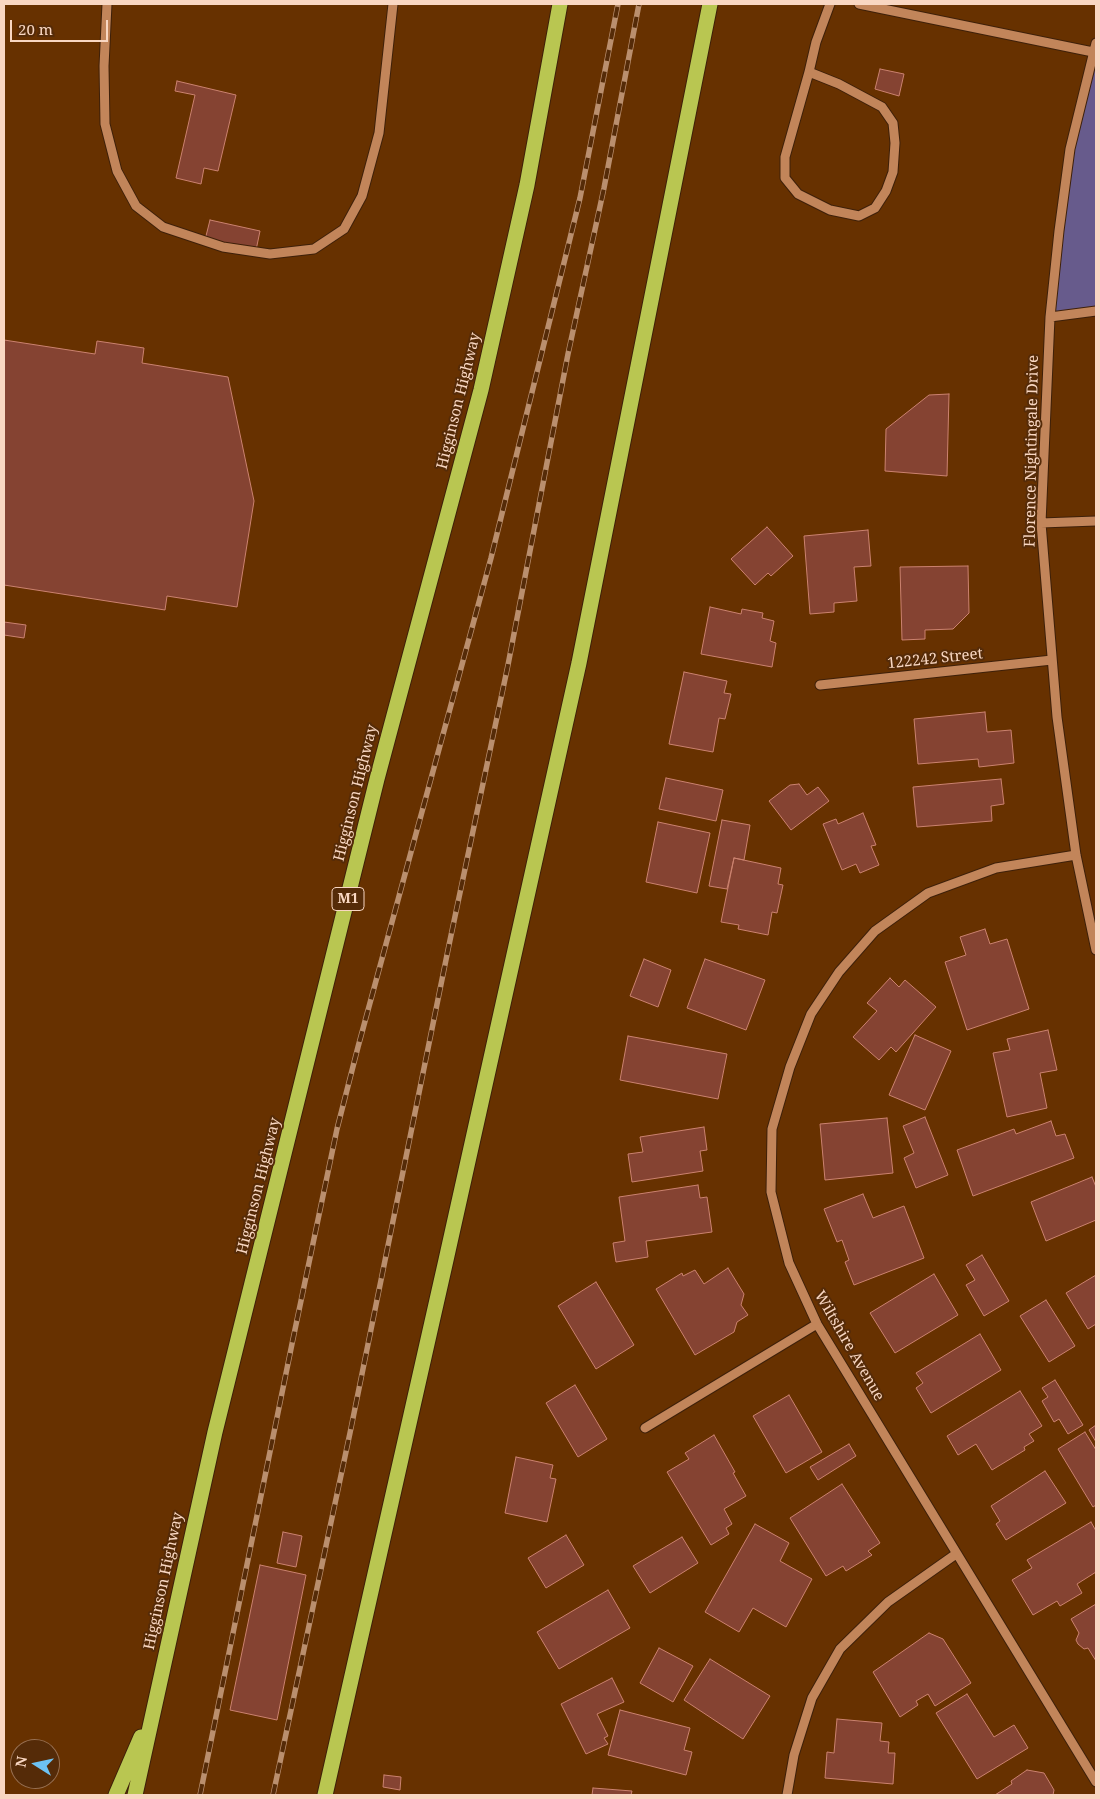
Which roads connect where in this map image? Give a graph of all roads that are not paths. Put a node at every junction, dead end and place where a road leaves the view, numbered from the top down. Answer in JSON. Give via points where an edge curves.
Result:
{"nodes":[{"id":1,"x":107,"y":4,"type":"edge"},
{"id":2,"x":393,"y":4,"type":"edge"},
{"id":3,"x":560,"y":4,"type":"edge"},
{"id":4,"x":710,"y":4,"type":"edge"},
{"id":5,"x":830,"y":4,"type":"edge"},
{"id":6,"x":859,"y":4,"type":"edge"},
{"id":7,"x":1096,"y":43,"type":"edge"},
{"id":8,"x":1093,"y":52,"type":"junction"},
{"id":9,"x":810,"y":72,"type":"junction"},
{"id":10,"x":1096,"y":311,"type":"edge"},
{"id":11,"x":1050,"y":317,"type":"junction"},
{"id":12,"x":1096,"y":522,"type":"edge"},
{"id":13,"x":1041,"y":523,"type":"junction"},
{"id":14,"x":1052,"y":660,"type":"junction"},
{"id":15,"x":820,"y":685,"type":"dead end"},
{"id":16,"x":1076,"y":855,"type":"junction"},
{"id":17,"x":1096,"y":950,"type":"edge"},
{"id":18,"x":817,"y":1324,"type":"junction"},
{"id":19,"x":644,"y":1428,"type":"dead end"},
{"id":20,"x":956,"y":1554,"type":"junction"},
{"id":21,"x":155,"y":1705,"type":"junction"},
{"id":22,"x":1096,"y":1782,"type":"edge"},
{"id":23,"x":116,"y":1795,"type":"edge"},
{"id":24,"x":135,"y":1795,"type":"edge"},
{"id":25,"x":326,"y":1795,"type":"edge"},
{"id":26,"x":786,"y":1795,"type":"edge"}],
"edges":[{"from":1,"to":2,"type":"street","via":[[105,124],[117,170],[136,206],[163,227],[223,247],[270,254],[314,249],[344,229],[362,196],[379,133]]},
{"from":3,"to":21,"type":"highway","name":"Higginson Highway","number":"M1","via":[[527,185],[482,390],[375,789],[215,1432]]},
{"from":4,"to":25,"type":"highway","via":[[579,663]]},
{"from":5,"to":9,"type":"street","via":[[816,42]]},
{"from":6,"to":8,"type":"street"},
{"from":7,"to":8,"type":"street","name":"Florence Nightingale Drive"},
{"from":8,"to":11,"type":"street","name":"Florence Nightingale Drive","via":[[1070,149]]},
{"from":9,"to":9,"type":"street","via":[[784,157],[785,178],[798,194],[830,210],[859,216],[874,208],[886,191],[893,172],[893,123],[882,107]]},
{"from":10,"to":11,"type":"street"},
{"from":11,"to":13,"type":"street","name":"Florence Nightingale Drive"},
{"from":12,"to":13,"type":"street"},
{"from":13,"to":14,"type":"street","name":"Florence Nightingale Drive"},
{"from":14,"to":15,"type":"street","name":"122242 Street"},
{"from":14,"to":16,"type":"street","name":"Florence Nightingale Drive"},
{"from":16,"to":17,"type":"street","name":"Florence Nightingale Drive"},
{"from":16,"to":18,"type":"street","name":"Wiltshire Avenue","via":[[996,868],[928,893],[875,931],[840,972],[811,1014],[790,1067],[772,1129],[772,1192],[789,1263]]},
{"from":18,"to":19,"type":"street"},
{"from":18,"to":20,"type":"street","name":"Wiltshire Avenue"},
{"from":20,"to":22,"type":"street","name":"Wiltshire Avenue"},
{"from":20,"to":26,"type":"street","via":[[888,1602],[840,1649],[812,1698],[794,1755]]},
{"from":21,"to":23,"type":"highway"},
{"from":21,"to":24,"type":"highway","name":"Higginson Highway","number":"M1"}]}
